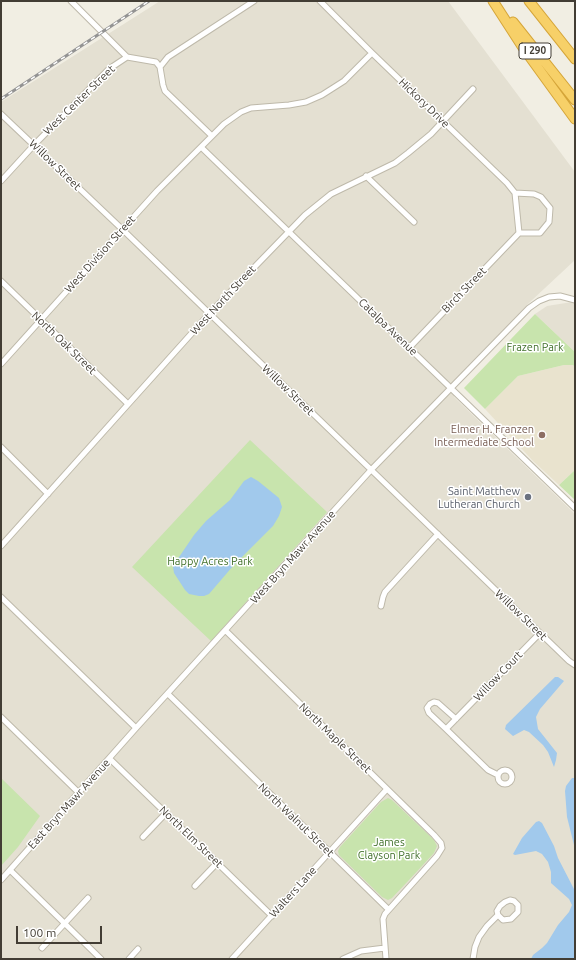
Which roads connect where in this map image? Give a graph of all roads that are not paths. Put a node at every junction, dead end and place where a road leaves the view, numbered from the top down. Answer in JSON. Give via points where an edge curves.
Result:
{"nodes":[{"id":1,"x":71,"y":1,"type":"edge"},
{"id":2,"x":254,"y":1,"type":"edge"},
{"id":3,"x":320,"y":1,"type":"edge"},
{"id":4,"x":494,"y":1,"type":"edge"},
{"id":5,"x":529,"y":1,"type":"edge"},
{"id":6,"x":372,"y":53,"type":"junction"},
{"id":7,"x":127,"y":57,"type":"junction"},
{"id":8,"x":575,"y":59,"type":"edge"},
{"id":9,"x":160,"y":67,"type":"junction"},
{"id":10,"x":473,"y":89,"type":"dead end"},
{"id":11,"x":575,"y":100,"type":"edge"},
{"id":12,"x":1,"y":114,"type":"edge"},
{"id":13,"x":575,"y":118,"type":"edge"},
{"id":14,"x":443,"y":121,"type":"junction"},
{"id":15,"x":212,"y":136,"type":"junction"},
{"id":16,"x":34,"y":145,"type":"junction"},
{"id":17,"x":201,"y":147,"type":"junction"},
{"id":18,"x":366,"y":176,"type":"junction"},
{"id":19,"x":1,"y":181,"type":"edge"},
{"id":20,"x":515,"y":193,"type":"junction"},
{"id":21,"x":414,"y":222,"type":"dead end"},
{"id":22,"x":122,"y":229,"type":"junction"},
{"id":23,"x":289,"y":231,"type":"junction"},
{"id":24,"x":519,"y":233,"type":"junction"},
{"id":25,"x":1,"y":282,"type":"edge"},
{"id":26,"x":575,"y":300,"type":"edge"},
{"id":27,"x":210,"y":314,"type":"junction"},
{"id":28,"x":40,"y":320,"type":"junction"},
{"id":29,"x":409,"y":348,"type":"junction"},
{"id":30,"x":1,"y":364,"type":"edge"},
{"id":31,"x":451,"y":388,"type":"junction"},
{"id":32,"x":128,"y":404,"type":"junction"},
{"id":33,"x":1,"y":447,"type":"edge"},
{"id":34,"x":371,"y":470,"type":"junction"},
{"id":35,"x":48,"y":494,"type":"junction"},
{"id":36,"x":575,"y":508,"type":"edge"},
{"id":37,"x":438,"y":534,"type":"junction"},
{"id":38,"x":1,"y":546,"type":"edge"},
{"id":39,"x":1,"y":597,"type":"edge"},
{"id":40,"x":381,"y":606,"type":"dead end"},
{"id":41,"x":226,"y":631,"type":"junction"},
{"id":42,"x":540,"y":633,"type":"junction"},
{"id":43,"x":575,"y":665,"type":"edge"},
{"id":44,"x":168,"y":694,"type":"junction"},
{"id":45,"x":1,"y":717,"type":"edge"},
{"id":46,"x":456,"y":719,"type":"junction"},
{"id":47,"x":136,"y":728,"type":"junction"},
{"id":48,"x":446,"y":729,"type":"junction"},
{"id":49,"x":110,"y":759,"type":"junction"},
{"id":50,"x":498,"y":776,"type":"dead end"},
{"id":51,"x":387,"y":789,"type":"junction"},
{"id":52,"x":79,"y":793,"type":"junction"},
{"id":53,"x":166,"y":813,"type":"junction"},
{"id":54,"x":143,"y":838,"type":"dead end"},
{"id":55,"x":329,"y":852,"type":"junction"},
{"id":56,"x":217,"y":863,"type":"junction"},
{"id":57,"x":10,"y":870,"type":"junction"},
{"id":58,"x":1,"y":880,"type":"edge"},
{"id":59,"x":195,"y":886,"type":"dead end"},
{"id":60,"x":88,"y":898,"type":"dead end"},
{"id":61,"x":388,"y":909,"type":"junction"},
{"id":62,"x":498,"y":915,"type":"junction"},
{"id":63,"x":272,"y":916,"type":"junction"},
{"id":64,"x":65,"y":923,"type":"junction"},
{"id":65,"x":42,"y":948,"type":"dead end"},
{"id":66,"x":385,"y":948,"type":"junction"},
{"id":67,"x":138,"y":949,"type":"dead end"},
{"id":68,"x":101,"y":959,"type":"edge"},
{"id":69,"x":128,"y":959,"type":"edge"},
{"id":70,"x":232,"y":959,"type":"edge"},
{"id":71,"x":343,"y":959,"type":"edge"},
{"id":72,"x":386,"y":959,"type":"edge"},
{"id":73,"x":473,"y":959,"type":"edge"}],
"edges":[{"from":1,"to":7,"type":"street"},
{"from":2,"to":9,"type":"street","via":[[168,57]]},
{"from":3,"to":6,"type":"street","name":"Hickory Drive"},
{"from":4,"to":11,"type":"highway","number":"I 290"},
{"from":4,"to":13,"type":"highway","via":[[522,46]]},
{"from":5,"to":8,"type":"highway","number":"I 290"},
{"from":6,"to":14,"type":"street","name":"Hickory Drive"},
{"from":6,"to":15,"type":"street","via":[[344,81],[322,94],[306,102],[251,108],[224,124]]},
{"from":7,"to":9,"type":"street","via":[[156,62]]},
{"from":7,"to":16,"type":"street","name":"West Center Street","via":[[109,69]]},
{"from":9,"to":15,"type":"street","via":[[165,92]]},
{"from":10,"to":14,"type":"street","name":"West North Street"},
{"from":12,"to":16,"type":"street","name":"Willow Street"},
{"from":14,"to":18,"type":"street","name":"West North Street","via":[[408,153]]},
{"from":14,"to":20,"type":"street","name":"Hickory Drive"},
{"from":15,"to":17,"type":"street","name":"West Division Street"},
{"from":16,"to":19,"type":"street","name":"West Center Street"},
{"from":16,"to":22,"type":"street","name":"Willow Street"},
{"from":17,"to":22,"type":"street","name":"West Division Street"},
{"from":17,"to":23,"type":"street","name":"Catalpa Avenue"},
{"from":18,"to":21,"type":"street"},
{"from":18,"to":23,"type":"street","name":"West North Street","via":[[324,198]]},
{"from":20,"to":24,"type":"street"},
{"from":20,"to":24,"type":"street","via":[[541,197],[550,208],[549,222],[540,233]]},
{"from":22,"to":27,"type":"street","name":"Willow Street"},
{"from":22,"to":28,"type":"street","name":"West Division Street"},
{"from":23,"to":27,"type":"street","name":"West North Street"},
{"from":23,"to":29,"type":"street","name":"Catalpa Avenue"},
{"from":24,"to":29,"type":"street","name":"Birch Street"},
{"from":25,"to":28,"type":"street","name":"North Oak Street"},
{"from":26,"to":31,"type":"street","name":"West Bryn Mawr Avenue","via":[[556,296],[533,304]]},
{"from":27,"to":32,"type":"street","name":"West North Street"},
{"from":27,"to":34,"type":"street","name":"Willow Street"},
{"from":28,"to":30,"type":"street","name":"West Division Street"},
{"from":28,"to":32,"type":"street","name":"North Oak Street"},
{"from":29,"to":31,"type":"street","name":"Catalpa Avenue"},
{"from":31,"to":34,"type":"street","name":"West Bryn Mawr Avenue"},
{"from":31,"to":36,"type":"street","name":"Catalpa Avenue"},
{"from":32,"to":35,"type":"street","name":"West North Street"},
{"from":33,"to":35,"type":"street"},
{"from":34,"to":37,"type":"street","name":"Willow Street"},
{"from":34,"to":41,"type":"street","name":"West Bryn Mawr Avenue"},
{"from":35,"to":38,"type":"street","name":"West North Street"},
{"from":37,"to":40,"type":"street","via":[[383,595]]},
{"from":37,"to":42,"type":"street","name":"Willow Street"},
{"from":39,"to":47,"type":"street"},
{"from":41,"to":44,"type":"street","name":"West Bryn Mawr Avenue"},
{"from":41,"to":51,"type":"street","name":"North Maple Street"},
{"from":42,"to":43,"type":"street","name":"Willow Street"},
{"from":42,"to":46,"type":"street","name":"Willow Court"},
{"from":44,"to":47,"type":"street","name":"West Bryn Mawr Avenue"},
{"from":44,"to":55,"type":"street","name":"North Walnut Street"},
{"from":45,"to":52,"type":"street"},
{"from":46,"to":48,"type":"street","name":"Willow Court"},
{"from":46,"to":48,"type":"street","via":[[438,703],[429,705],[429,713]]},
{"from":47,"to":49,"type":"street","name":"East Bryn Mawr Avenue"},
{"from":48,"to":50,"type":"street","via":[[488,770]]},
{"from":49,"to":52,"type":"street","name":"East Bryn Mawr Avenue"},
{"from":49,"to":53,"type":"street","name":"North Elm Street"},
{"from":51,"to":55,"type":"street","name":"Walters Lane"},
{"from":51,"to":61,"type":"street","name":"North Maple Street","via":[[439,840],[442,846],[437,856]]},
{"from":52,"to":57,"type":"street","name":"East Bryn Mawr Avenue"},
{"from":53,"to":54,"type":"street"},
{"from":53,"to":56,"type":"street","name":"North Elm Street"},
{"from":55,"to":61,"type":"street","name":"North Walnut Street"},
{"from":55,"to":63,"type":"street","name":"Walters Lane"},
{"from":56,"to":59,"type":"street"},
{"from":56,"to":63,"type":"street","name":"North Elm Street"},
{"from":57,"to":58,"type":"street","name":"East Bryn Mawr Avenue"},
{"from":57,"to":64,"type":"street"},
{"from":60,"to":64,"type":"street"},
{"from":61,"to":66,"type":"street","via":[[383,919]]},
{"from":62,"to":62,"type":"street","via":[[503,920],[511,919],[518,912],[518,905],[513,901],[505,902],[499,907]]},
{"from":62,"to":73,"type":"street","via":[[480,937]]},
{"from":63,"to":70,"type":"street","name":"Walters Lane"},
{"from":64,"to":65,"type":"street"},
{"from":64,"to":68,"type":"street"},
{"from":66,"to":71,"type":"street","via":[[361,951]]},
{"from":66,"to":72,"type":"street"},
{"from":67,"to":69,"type":"street"}]}
